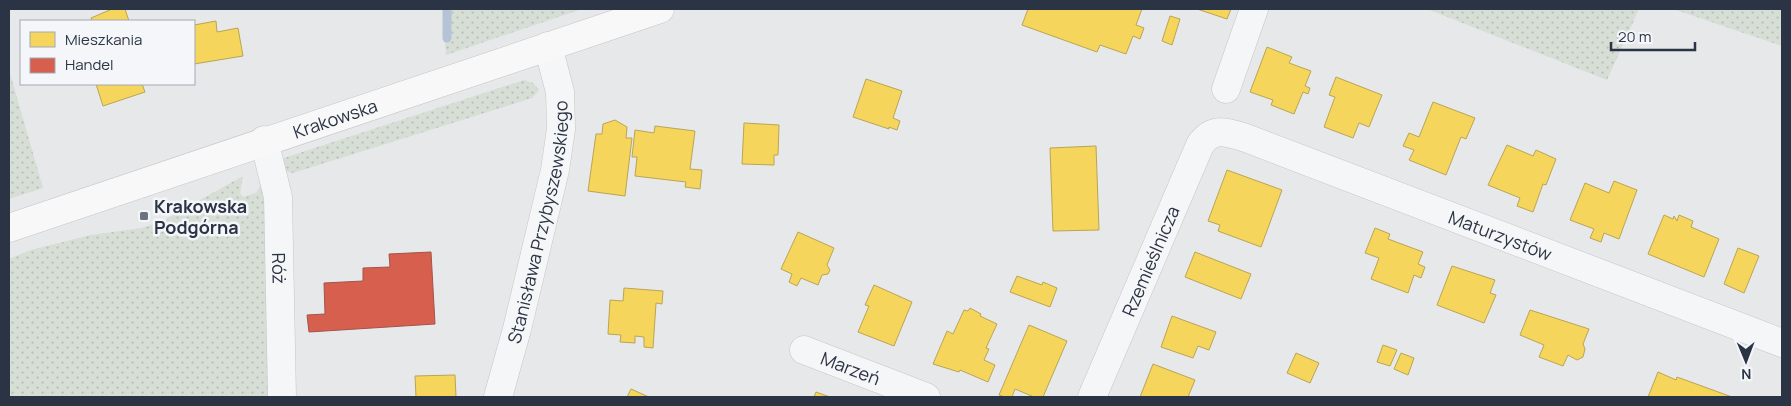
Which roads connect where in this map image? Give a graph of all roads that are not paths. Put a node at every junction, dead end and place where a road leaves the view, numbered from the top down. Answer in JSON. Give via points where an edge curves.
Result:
{"nodes":[{"id":1,"x":660,"y":9,"type":"edge"},
{"id":2,"x":1254,"y":9,"type":"edge"},
{"id":3,"x":548,"y":46,"type":"junction"},
{"id":4,"x":1226,"y":88,"type":"dead end"},
{"id":5,"x":1216,"y":132,"type":"joint"},
{"id":6,"x":264,"y":140,"type":"junction"},
{"id":7,"x":9,"y":228,"type":"edge"},
{"id":8,"x":1782,"y":343,"type":"edge"},
{"id":9,"x":804,"y":350,"type":"dead end"},
{"id":10,"x":282,"y":397,"type":"edge"},
{"id":11,"x":498,"y":397,"type":"edge"},
{"id":12,"x":926,"y":397,"type":"edge"},
{"id":13,"x":1092,"y":397,"type":"edge"}],
"edges":[{"from":1,"to":3,"type":"main road","name":"Krakowska"},
{"from":2,"to":4,"type":"street"},
{"from":3,"to":6,"type":"main road","name":"Krakowska"},
{"from":3,"to":11,"type":"street","name":"Stanisława Przybyszewskiego","via":[[560,92],[556,170]]},
{"from":5,"to":8,"type":"street","name":"Maturzystów","via":[[1246,138]]},
{"from":5,"to":13,"type":"street","name":"Rzemieślnicza","via":[[1207,135],[1200,145]]},
{"from":6,"to":7,"type":"main road","name":"Krakowska"},
{"from":6,"to":10,"type":"street","name":"Róż","via":[[278,197]]},
{"from":9,"to":12,"type":"street","name":"Marzeń"}]}
